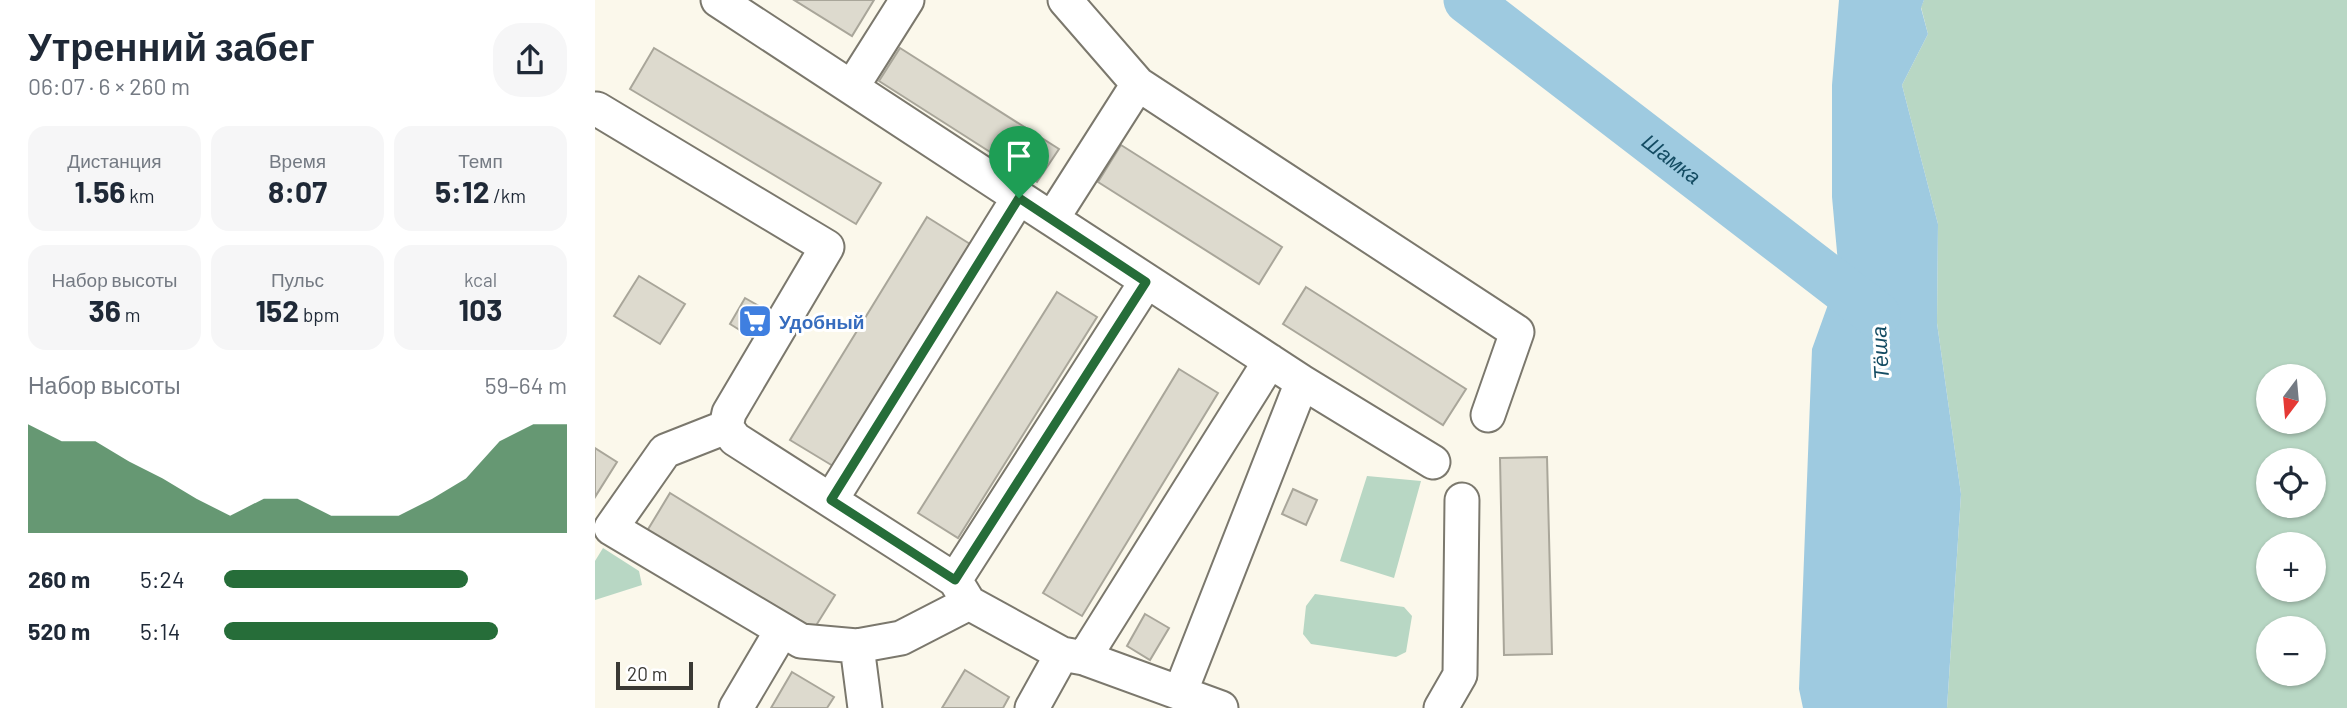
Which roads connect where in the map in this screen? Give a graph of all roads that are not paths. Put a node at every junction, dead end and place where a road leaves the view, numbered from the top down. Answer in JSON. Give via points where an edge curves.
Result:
{"nodes":[{"id":1,"x":718,"y":0,"type":"edge"},
{"id":2,"x":907,"y":0,"type":"edge"},
{"id":3,"x":1065,"y":0,"type":"edge"},
{"id":4,"x":1138,"y":84,"type":"junction"},
{"id":5,"x":852,"y":87,"type":"junction"},
{"id":6,"x":597,"y":108,"type":"dead end"},
{"id":7,"x":1019,"y":198,"type":"junction"},
{"id":8,"x":1052,"y":219,"type":"junction"},
{"id":9,"x":1146,"y":282,"type":"junction"},
{"id":10,"x":1270,"y":361,"type":"junction"},
{"id":11,"x":1302,"y":382,"type":"junction"},
{"id":12,"x":1488,"y":415,"type":"dead end"},
{"id":13,"x":726,"y":427,"type":"junction"},
{"id":14,"x":1433,"y":462,"type":"dead end"},
{"id":15,"x":831,"y":500,"type":"junction"},
{"id":16,"x":1462,"y":500,"type":"dead end"},
{"id":17,"x":603,"y":523,"type":"edge"},
{"id":18,"x":962,"y":592,"type":"junction"},
{"id":19,"x":782,"y":630,"type":"junction"},
{"id":20,"x":857,"y":646,"type":"junction"},
{"id":21,"x":1073,"y":656,"type":"junction"},
{"id":22,"x":1197,"y":702,"type":"edge"},
{"id":23,"x":736,"y":708,"type":"edge"},
{"id":24,"x":865,"y":708,"type":"edge"},
{"id":25,"x":1032,"y":708,"type":"edge"},
{"id":26,"x":1441,"y":708,"type":"edge"}],
"edges":[{"from":1,"to":5,"type":"lane"},
{"from":2,"to":5,"type":"lane"},
{"from":3,"to":4,"type":"lane"},
{"from":4,"to":8,"type":"lane"},
{"from":4,"to":12,"type":"lane","via":[[1517,332]]},
{"from":5,"to":7,"type":"lane"},
{"from":6,"to":13,"type":"lane","via":[[827,247],[729,413]]},
{"from":7,"to":8,"type":"lane"},
{"from":7,"to":15,"type":"lane"},
{"from":8,"to":9,"type":"lane"},
{"from":9,"to":10,"type":"lane"},
{"from":9,"to":18,"type":"lane"},
{"from":10,"to":11,"type":"lane"},
{"from":10,"to":21,"type":"lane"},
{"from":11,"to":14,"type":"lane"},
{"from":11,"to":22,"type":"lane"},
{"from":13,"to":15,"type":"lane","via":[[735,439]]},
{"from":13,"to":17,"type":"lane","via":[[665,451]]},
{"from":15,"to":18,"type":"lane"},
{"from":16,"to":26,"type":"lane","via":[[1460,675]]},
{"from":17,"to":19,"type":"lane"},
{"from":18,"to":20,"type":"lane","via":[[901,638]]},
{"from":18,"to":21,"type":"lane"},
{"from":19,"to":20,"type":"lane","via":[[801,641]]},
{"from":19,"to":23,"type":"lane"},
{"from":20,"to":24,"type":"lane"},
{"from":21,"to":22,"type":"lane"},
{"from":21,"to":25,"type":"lane"}]}
